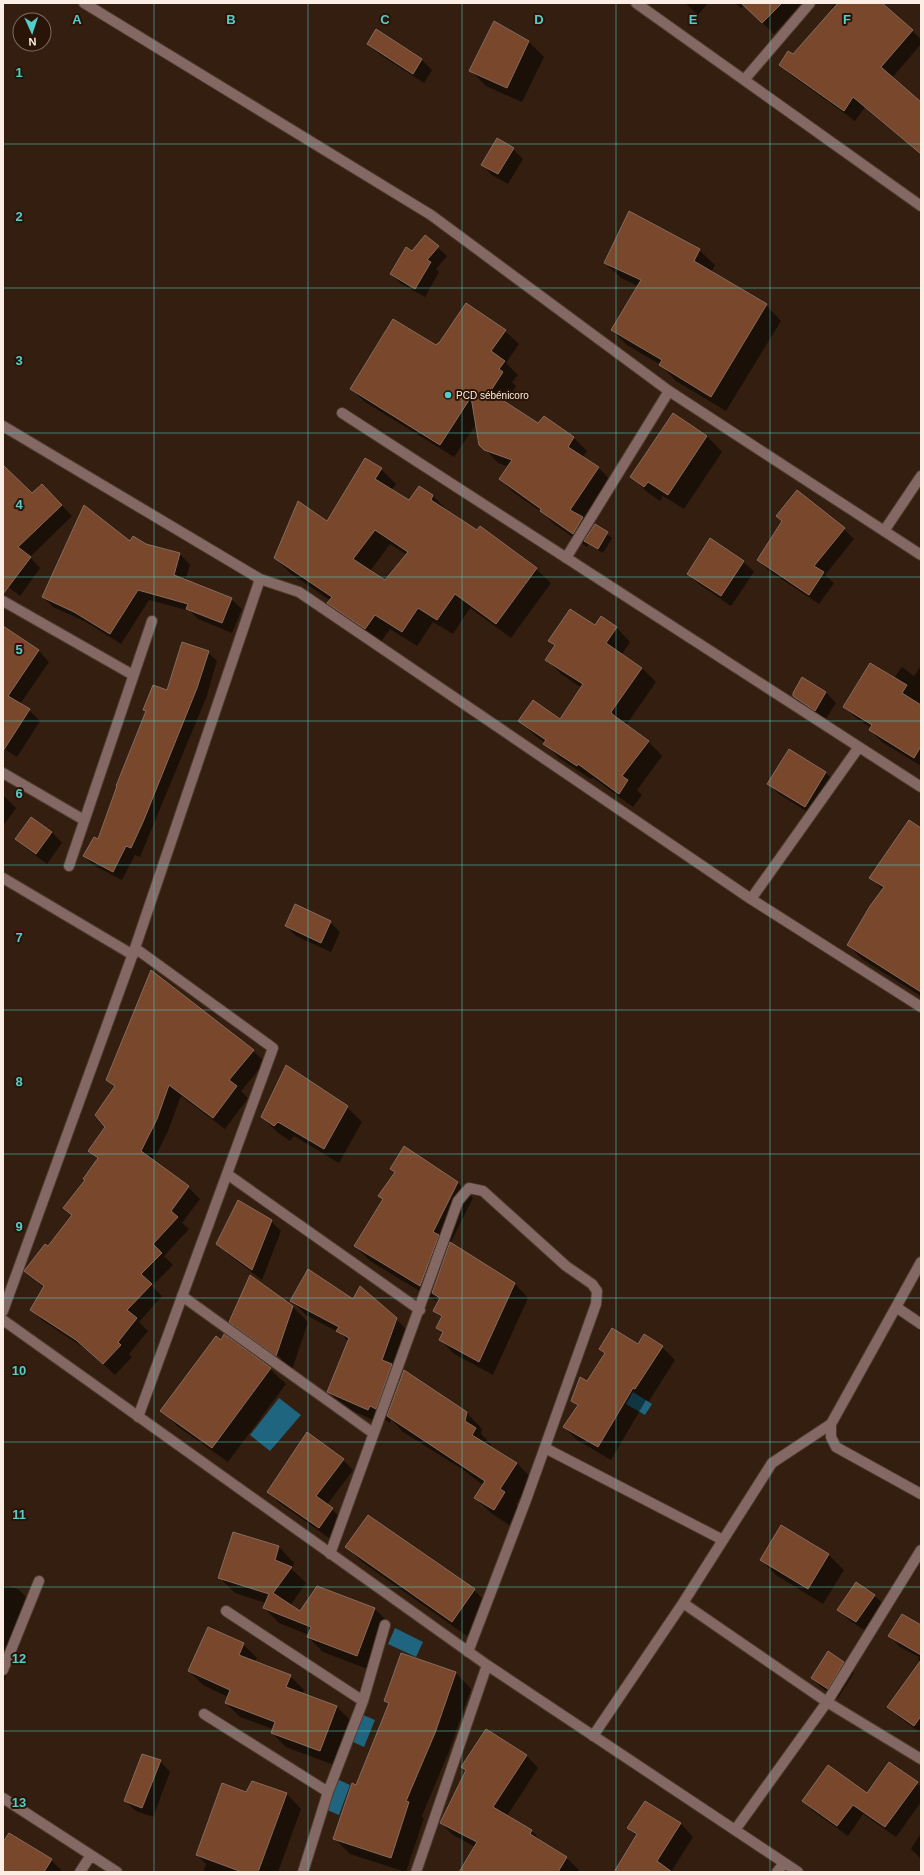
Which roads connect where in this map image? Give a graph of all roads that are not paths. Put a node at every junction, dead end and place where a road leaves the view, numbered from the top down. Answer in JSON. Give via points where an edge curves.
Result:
{"nodes":[{"id":1,"x":84,"y":3,"type":"edge"},
{"id":2,"x":636,"y":3,"type":"edge"},
{"id":3,"x":810,"y":3,"type":"edge"},
{"id":4,"x":744,"y":80,"type":"junction"},
{"id":5,"x":921,"y":206,"type":"edge"},
{"id":6,"x":669,"y":391,"type":"junction"},
{"id":7,"x":342,"y":412,"type":"dead end"},
{"id":8,"x":3,"y":426,"type":"edge"},
{"id":9,"x":921,"y":476,"type":"edge"},
{"id":10,"x":884,"y":531,"type":"junction"},
{"id":11,"x":921,"y":554,"type":"edge"},
{"id":12,"x":566,"y":558,"type":"junction"},
{"id":13,"x":260,"y":579,"type":"junction"},
{"id":14,"x":3,"y":601,"type":"edge"},
{"id":15,"x":152,"y":621,"type":"dead end"},
{"id":16,"x":133,"y":675,"type":"junction"},
{"id":17,"x":859,"y":747,"type":"junction"},
{"id":18,"x":3,"y":773,"type":"edge"},
{"id":19,"x":919,"y":782,"type":"edge"},
{"id":20,"x":84,"y":820,"type":"junction"},
{"id":21,"x":69,"y":866,"type":"dead end"},
{"id":22,"x":3,"y":878,"type":"edge"},
{"id":23,"x":751,"y":899,"type":"junction"},
{"id":24,"x":134,"y":951,"type":"junction"},
{"id":25,"x":921,"y":1007,"type":"edge"},
{"id":26,"x":227,"y":1174,"type":"junction"},
{"id":27,"x":921,"y":1262,"type":"edge"},
{"id":28,"x":182,"y":1296,"type":"junction"},
{"id":29,"x":896,"y":1308,"type":"junction"},
{"id":30,"x":420,"y":1310,"type":"junction"},
{"id":31,"x":3,"y":1311,"type":"edge"},
{"id":32,"x":3,"y":1320,"type":"edge"},
{"id":33,"x":921,"y":1324,"type":"edge"},
{"id":34,"x":138,"y":1416,"type":"junction"},
{"id":35,"x":832,"y":1424,"type":"junction"},
{"id":36,"x":373,"y":1433,"type":"junction"},
{"id":37,"x":545,"y":1448,"type":"junction"},
{"id":38,"x":921,"y":1494,"type":"edge"},
{"id":39,"x":723,"y":1540,"type":"junction"},
{"id":40,"x":921,"y":1550,"type":"edge"},
{"id":41,"x":330,"y":1554,"type":"junction"},
{"id":42,"x":39,"y":1581,"type":"dead end"},
{"id":43,"x":683,"y":1602,"type":"junction"},
{"id":44,"x":226,"y":1612,"type":"dead end"},
{"id":45,"x":385,"y":1626,"type":"dead end"},
{"id":46,"x":468,"y":1652,"type":"junction"},
{"id":47,"x":487,"y":1665,"type":"junction"},
{"id":48,"x":3,"y":1670,"type":"edge"},
{"id":49,"x":363,"y":1702,"type":"junction"},
{"id":50,"x":827,"y":1702,"type":"junction"},
{"id":51,"x":204,"y":1714,"type":"dead end"},
{"id":52,"x":593,"y":1736,"type":"junction"},
{"id":53,"x":921,"y":1759,"type":"edge"},
{"id":54,"x":328,"y":1792,"type":"junction"},
{"id":55,"x":3,"y":1798,"type":"edge"},
{"id":56,"x":735,"y":1830,"type":"junction"},
{"id":57,"x":91,"y":1855,"type":"junction"},
{"id":58,"x":784,"y":1863,"type":"junction"},
{"id":59,"x":80,"y":1872,"type":"edge"},
{"id":60,"x":117,"y":1872,"type":"edge"},
{"id":61,"x":304,"y":1872,"type":"edge"},
{"id":62,"x":416,"y":1872,"type":"edge"},
{"id":63,"x":777,"y":1872,"type":"edge"},
{"id":64,"x":798,"y":1872,"type":"edge"}],
"edges":[{"from":1,"to":6,"type":"street","via":[[431,215]]},
{"from":2,"to":4,"type":"street"},
{"from":3,"to":4,"type":"street"},
{"from":4,"to":5,"type":"street"},
{"from":6,"to":10,"type":"street"},
{"from":6,"to":12,"type":"street"},
{"from":7,"to":12,"type":"street"},
{"from":8,"to":13,"type":"street"},
{"from":9,"to":10,"type":"street"},
{"from":10,"to":11,"type":"street"},
{"from":12,"to":17,"type":"street"},
{"from":13,"to":23,"type":"street","via":[[299,592]]},
{"from":13,"to":24,"type":"street"},
{"from":14,"to":16,"type":"street"},
{"from":15,"to":16,"type":"street"},
{"from":16,"to":20,"type":"street"},
{"from":17,"to":19,"type":"street"},
{"from":17,"to":23,"type":"street"},
{"from":18,"to":20,"type":"street"},
{"from":20,"to":21,"type":"street"},
{"from":22,"to":24,"type":"street"},
{"from":23,"to":25,"type":"street"},
{"from":24,"to":26,"type":"street","via":[[273,1048]]},
{"from":24,"to":31,"type":"street"},
{"from":26,"to":28,"type":"street"},
{"from":26,"to":30,"type":"street"},
{"from":27,"to":29,"type":"street"},
{"from":28,"to":34,"type":"street"},
{"from":28,"to":36,"type":"street"},
{"from":29,"to":33,"type":"street"},
{"from":29,"to":35,"type":"street"},
{"from":30,"to":36,"type":"street"},
{"from":30,"to":37,"type":"street","via":[[458,1201],[469,1188],[483,1191],[566,1266],[592,1284],[597,1291],[596,1304]]},
{"from":32,"to":34,"type":"street"},
{"from":34,"to":41,"type":"street"},
{"from":35,"to":38,"type":"street","via":[[831,1437],[836,1448]]},
{"from":35,"to":39,"type":"street","via":[[772,1463]]},
{"from":36,"to":41,"type":"street"},
{"from":37,"to":39,"type":"street"},
{"from":37,"to":46,"type":"street"},
{"from":39,"to":43,"type":"street"},
{"from":40,"to":50,"type":"street"},
{"from":41,"to":46,"type":"street"},
{"from":42,"to":48,"type":"street"},
{"from":43,"to":50,"type":"street"},
{"from":43,"to":52,"type":"street"},
{"from":44,"to":49,"type":"street"},
{"from":45,"to":49,"type":"street"},
{"from":46,"to":47,"type":"street"},
{"from":47,"to":52,"type":"street"},
{"from":47,"to":62,"type":"street"},
{"from":49,"to":54,"type":"street"},
{"from":50,"to":53,"type":"street"},
{"from":50,"to":56,"type":"street"},
{"from":51,"to":54,"type":"street"},
{"from":52,"to":56,"type":"street"},
{"from":54,"to":61,"type":"street"},
{"from":55,"to":57,"type":"street"},
{"from":56,"to":58,"type":"street"},
{"from":57,"to":59,"type":"street"},
{"from":57,"to":60,"type":"street"},
{"from":58,"to":63,"type":"street"},
{"from":58,"to":64,"type":"street"}]}
